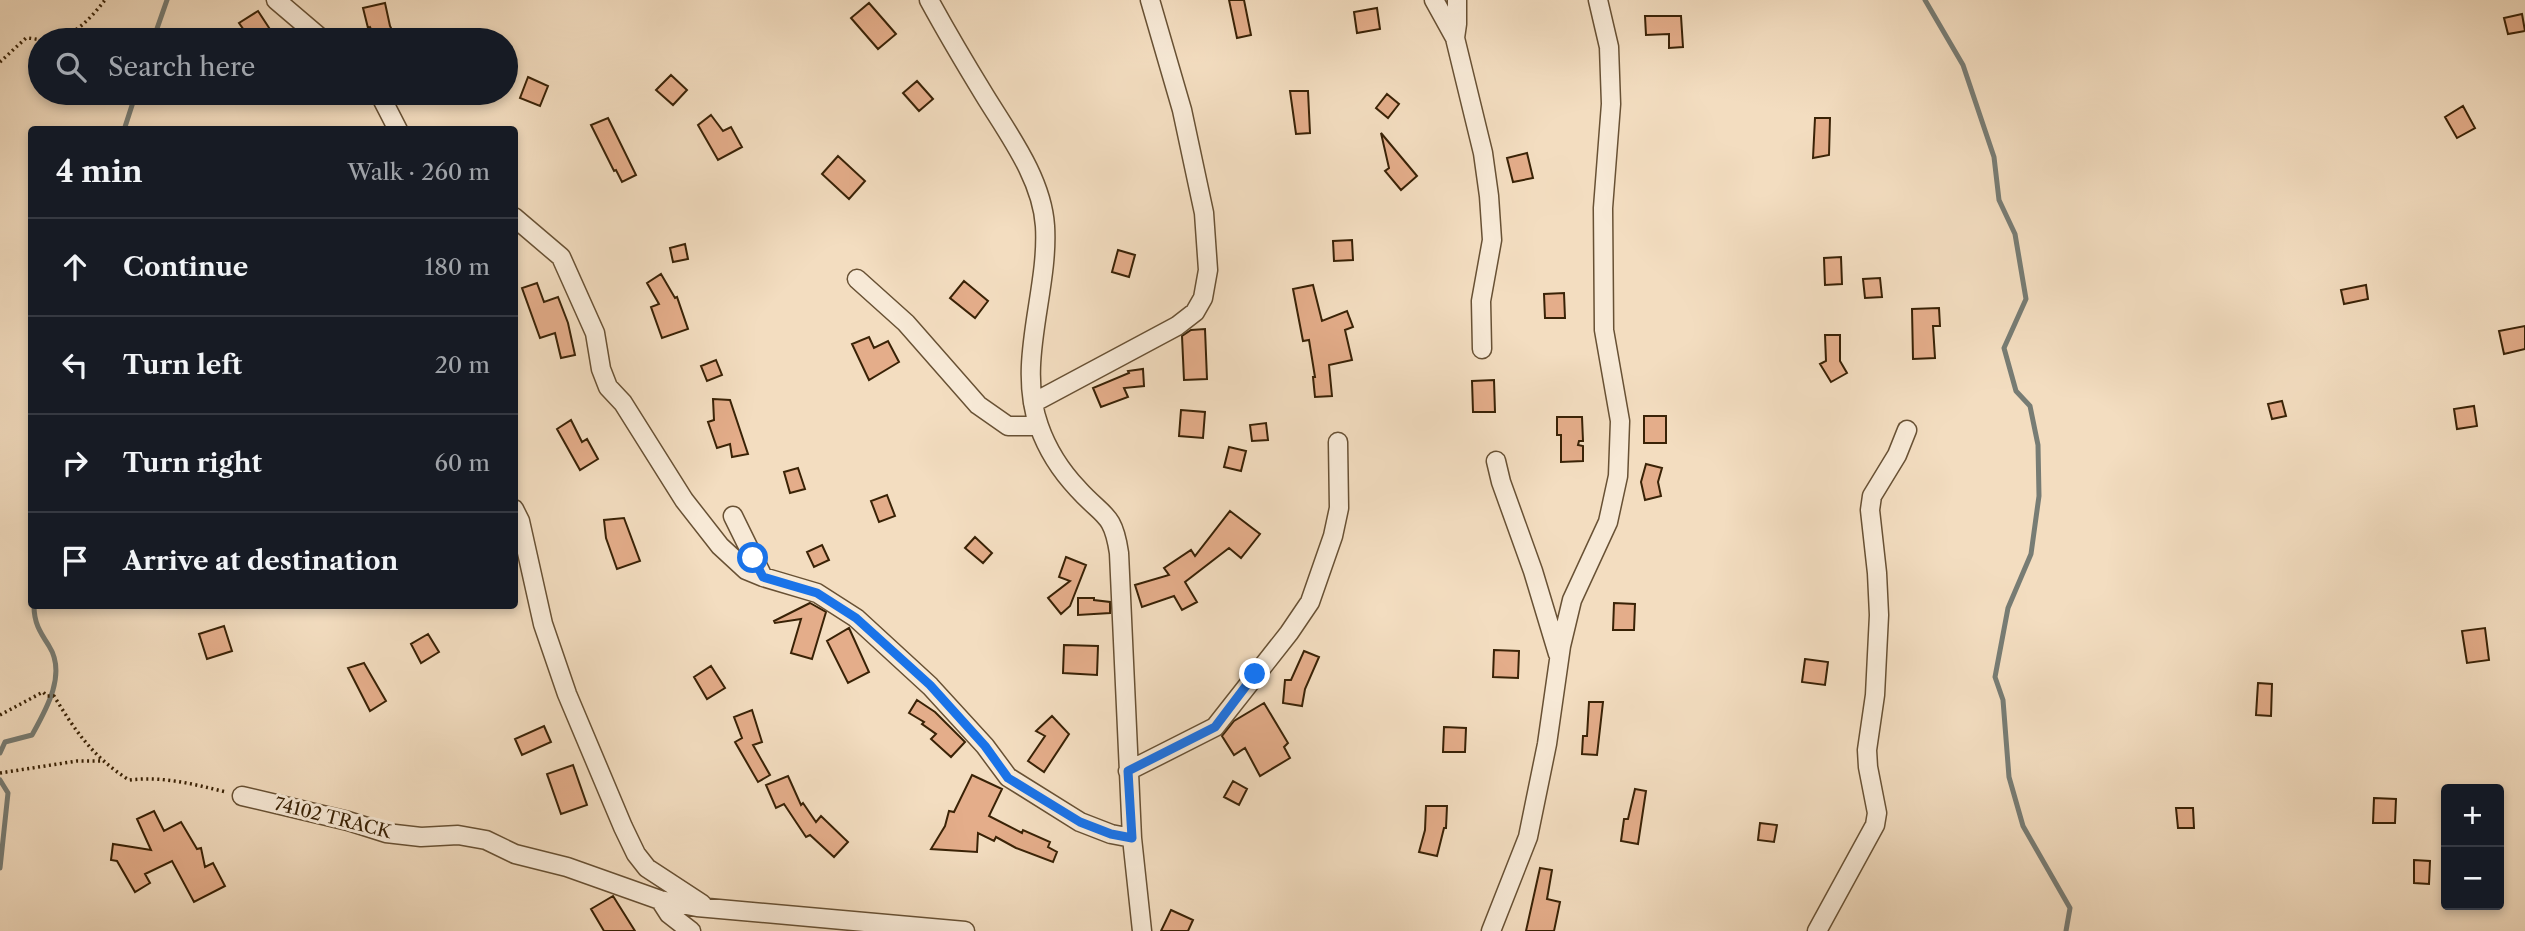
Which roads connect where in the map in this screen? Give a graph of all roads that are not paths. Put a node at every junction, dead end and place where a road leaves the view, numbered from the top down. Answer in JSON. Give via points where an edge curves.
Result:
{"nodes":[{"id":1,"x":276,"y":0,"type":"edge"},
{"id":2,"x":929,"y":0,"type":"edge"},
{"id":3,"x":1150,"y":0,"type":"edge"},
{"id":4,"x":1434,"y":0,"type":"edge"},
{"id":5,"x":1457,"y":0,"type":"edge"},
{"id":6,"x":1598,"y":0,"type":"edge"},
{"id":7,"x":309,"y":28,"type":"edge"},
{"id":8,"x":1455,"y":38,"type":"junction"},
{"id":9,"x":385,"y":105,"type":"edge"},
{"id":10,"x":396,"y":126,"type":"edge"},
{"id":11,"x":518,"y":220,"type":"edge"},
{"id":12,"x":857,"y":279,"type":"dead end"},
{"id":13,"x":1482,"y":349,"type":"dead end"},
{"id":14,"x":1033,"y":403,"type":"junction"},
{"id":15,"x":1039,"y":426,"type":"junction"},
{"id":16,"x":1907,"y":430,"type":"dead end"},
{"id":17,"x":1338,"y":442,"type":"dead end"},
{"id":18,"x":1496,"y":461,"type":"dead end"},
{"id":19,"x":733,"y":516,"type":"dead end"},
{"id":20,"x":518,"y":517,"type":"edge"},
{"id":21,"x":763,"y":577,"type":"junction"},
{"id":22,"x":1559,"y":658,"type":"junction"},
{"id":23,"x":1128,"y":771,"type":"junction"},
{"id":24,"x":242,"y":796,"type":"road end"},
{"id":25,"x":1132,"y":838,"type":"junction"},
{"id":26,"x":660,"y":900,"type":"junction"},
{"id":27,"x":708,"y":907,"type":"junction"},
{"id":28,"x":691,"y":931,"type":"edge"},
{"id":29,"x":965,"y":931,"type":"edge"},
{"id":30,"x":1142,"y":931,"type":"edge"},
{"id":31,"x":1491,"y":931,"type":"edge"},
{"id":32,"x":1817,"y":931,"type":"edge"}],
"edges":[{"from":1,"to":7,"type":"street"},
{"from":2,"to":14,"type":"street","via":[[1037,190],[1046,254],[1031,366]]},
{"from":3,"to":14,"type":"street","via":[[1182,110],[1204,214],[1208,270],[1203,298],[1195,312],[1177,326]]},
{"from":4,"to":8,"type":"street"},
{"from":5,"to":8,"type":"street"},
{"from":6,"to":22,"type":"street","via":[[1610,58],[1603,208],[1604,330],[1620,421],[1618,476],[1608,522],[1572,600]]},
{"from":8,"to":13,"type":"street","via":[[1489,196],[1492,240],[1481,301]]},
{"from":9,"to":10,"type":"street"},
{"from":11,"to":21,"type":"street","via":[[561,257],[595,333],[608,387],[623,403],[684,500],[720,545],[746,570]]},
{"from":12,"to":15,"type":"street","via":[[906,323],[978,405],[1008,426]]},
{"from":14,"to":15,"type":"street"},
{"from":15,"to":23,"type":"street","via":[[1051,455],[1115,530]]},
{"from":16,"to":32,"type":"street","via":[[1872,496],[1870,510],[1879,615],[1867,750],[1875,825]]},
{"from":17,"to":23,"type":"street","via":[[1339,508],[1310,602],[1215,727]]},
{"from":18,"to":22,"type":"street"},
{"from":19,"to":21,"type":"street"},
{"from":20,"to":27,"type":"street","via":[[542,624],[636,854],[647,869]]},
{"from":21,"to":25,"type":"street","via":[[817,593],[856,618],[930,685],[1008,778],[1080,822]]},
{"from":22,"to":31,"type":"street","via":[[1548,744],[1528,837]]},
{"from":23,"to":25,"type":"street"},
{"from":24,"to":26,"type":"street","name":"74102 TRACK","via":[[386,833],[458,835],[486,841]]},
{"from":25,"to":30,"type":"street"},
{"from":26,"to":27,"type":"street"},
{"from":26,"to":28,"type":"street","name":"74102 TRACK","via":[[669,914]]},
{"from":27,"to":29,"type":"street"}]}
